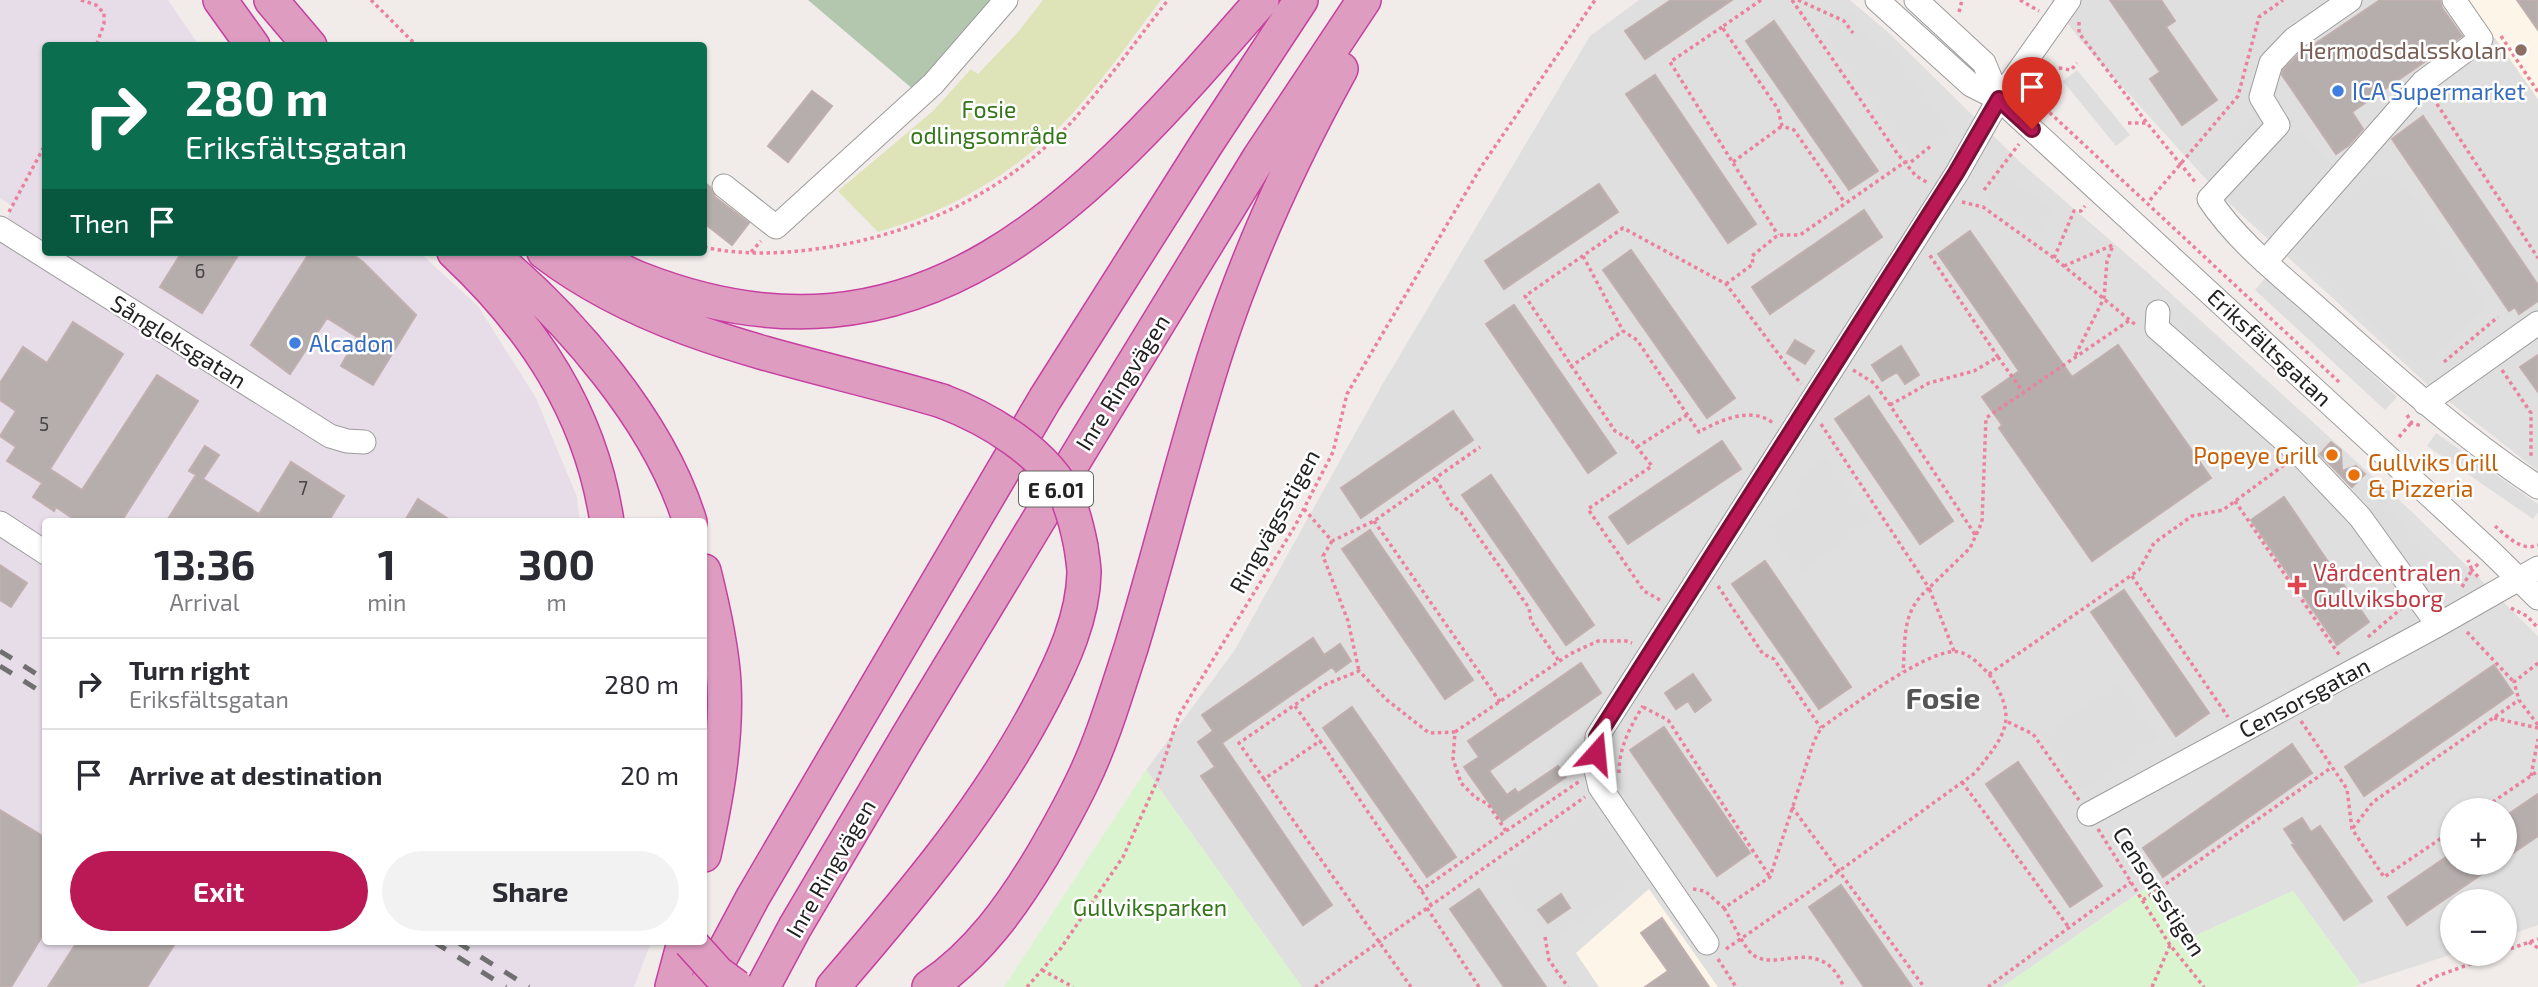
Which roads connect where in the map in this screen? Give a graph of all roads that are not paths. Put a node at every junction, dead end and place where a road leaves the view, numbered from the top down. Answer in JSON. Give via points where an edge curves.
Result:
{"nodes":[{"id":1,"x":220,"y":0,"type":"edge"},
{"id":2,"x":271,"y":0,"type":"edge"},
{"id":3,"x":1006,"y":0,"type":"edge"},
{"id":4,"x":1262,"y":0,"type":"edge"},
{"id":5,"x":1301,"y":0,"type":"edge"},
{"id":6,"x":1364,"y":0,"type":"edge"},
{"id":7,"x":1378,"y":0,"type":"edge"},
{"id":8,"x":1878,"y":0,"type":"edge"},
{"id":9,"x":1916,"y":0,"type":"edge"},
{"id":10,"x":2350,"y":0,"type":"edge"},
{"id":11,"x":2454,"y":0,"type":"edge"},
{"id":12,"x":2074,"y":10,"type":"edge"},
{"id":13,"x":250,"y":42,"type":"edge"},
{"id":14,"x":307,"y":42,"type":"edge"},
{"id":15,"x":1999,"y":99,"type":"junction"},
{"id":16,"x":724,"y":186,"type":"dead end"},
{"id":17,"x":0,"y":230,"type":"edge"},
{"id":18,"x":458,"y":256,"type":"edge"},
{"id":19,"x":494,"y":256,"type":"edge"},
{"id":20,"x":550,"y":256,"type":"edge"},
{"id":21,"x":596,"y":256,"type":"edge"},
{"id":22,"x":2265,"y":262,"type":"junction"},
{"id":23,"x":2157,"y":320,"type":"road end"},
{"id":24,"x":2538,"y":323,"type":"edge"},
{"id":25,"x":2425,"y":403,"type":"junction"},
{"id":26,"x":364,"y":442,"type":"dead end"},
{"id":27,"x":2535,"y":485,"type":"edge"},
{"id":28,"x":606,"y":518,"type":"edge"},
{"id":29,"x":689,"y":518,"type":"edge"},
{"id":30,"x":0,"y":523,"type":"edge"},
{"id":31,"x":42,"y":550,"type":"edge"},
{"id":32,"x":2529,"y":574,"type":"edge"},
{"id":33,"x":707,"y":584,"type":"edge"},
{"id":34,"x":2538,"y":598,"type":"edge"},
{"id":35,"x":2445,"y":620,"type":"junction"},
{"id":36,"x":2089,"y":814,"type":"road end"},
{"id":37,"x":707,"y":838,"type":"edge"},
{"id":38,"x":683,"y":945,"type":"edge"},
{"id":39,"x":693,"y":945,"type":"edge"},
{"id":40,"x":1711,"y":949,"type":"road end"},
{"id":41,"x":672,"y":987,"type":"edge"},
{"id":42,"x":705,"y":987,"type":"edge"},
{"id":43,"x":737,"y":987,"type":"edge"},
{"id":44,"x":763,"y":987,"type":"edge"},
{"id":45,"x":833,"y":987,"type":"edge"},
{"id":46,"x":929,"y":987,"type":"edge"}],
"edges":[{"from":1,"to":13,"type":"highway"},
{"from":2,"to":14,"type":"highway"},
{"from":3,"to":16,"type":"street","via":[[933,84],[776,227]]},
{"from":4,"to":21,"type":"highway","via":[[1191,81],[1056,212],[951,280],[889,302],[850,309],[775,312],[692,297],[638,278]]},
{"from":5,"to":42,"type":"highway","number":"E 6.01","via":[[1045,400],[753,897]]},
{"from":6,"to":44,"type":"highway","name":"Inre Ringvägen","number":"E 6.01","via":[[1259,158],[1084,443]]},
{"from":7,"to":46,"type":"highway","via":[[1282,182],[1240,287],[1192,429],[1113,704],[1083,780],[1012,905],[977,947]]},
{"from":8,"to":15,"type":"street","name":"Eriksfältsgatan","via":[[1971,85]]},
{"from":9,"to":15,"type":"street","name":"Eriksfältsgatan","via":[[1984,63]]},
{"from":10,"to":22,"type":"street","via":[[2294,39],[2271,63],[2261,97],[2278,125],[2215,208]]},
{"from":11,"to":22,"type":"street","via":[[2481,39],[2423,82]]},
{"from":12,"to":15,"type":"street"},
{"from":15,"to":32,"type":"street","name":"Eriksfältsgatan"},
{"from":15,"to":40,"type":"street","via":[[1953,202],[1812,398],[1597,737],[1605,778]]},
{"from":17,"to":26,"type":"street","name":"Sångleksgatan","via":[[330,436]]},
{"from":18,"to":28,"type":"highway","via":[[502,301],[547,359],[585,436]]},
{"from":19,"to":29,"type":"highway","via":[[573,332],[624,396],[681,492]]},
{"from":20,"to":45,"type":"highway","bridge":true,"via":[[637,309],[688,330],[970,412],[1023,446],[1067,497],[1084,573],[1068,647],[1006,764],[906,903]]},
{"from":22,"to":25,"type":"street"},
{"from":23,"to":35,"type":"street","via":[[2300,454],[2360,517],[2417,595]]},
{"from":24,"to":25,"type":"street"},
{"from":25,"to":27,"type":"street"},
{"from":30,"to":31,"type":"street"},
{"from":32,"to":34,"type":"street","name":"Eriksfältsgatan"},
{"from":32,"to":35,"type":"street","name":"Censorsgatan"},
{"from":33,"to":37,"type":"highway","via":[[724,682],[721,759]]},
{"from":35,"to":36,"type":"street","name":"Censorsgatan"},
{"from":38,"to":41,"type":"highway"},
{"from":39,"to":43,"type":"highway","bridge":true}]}
